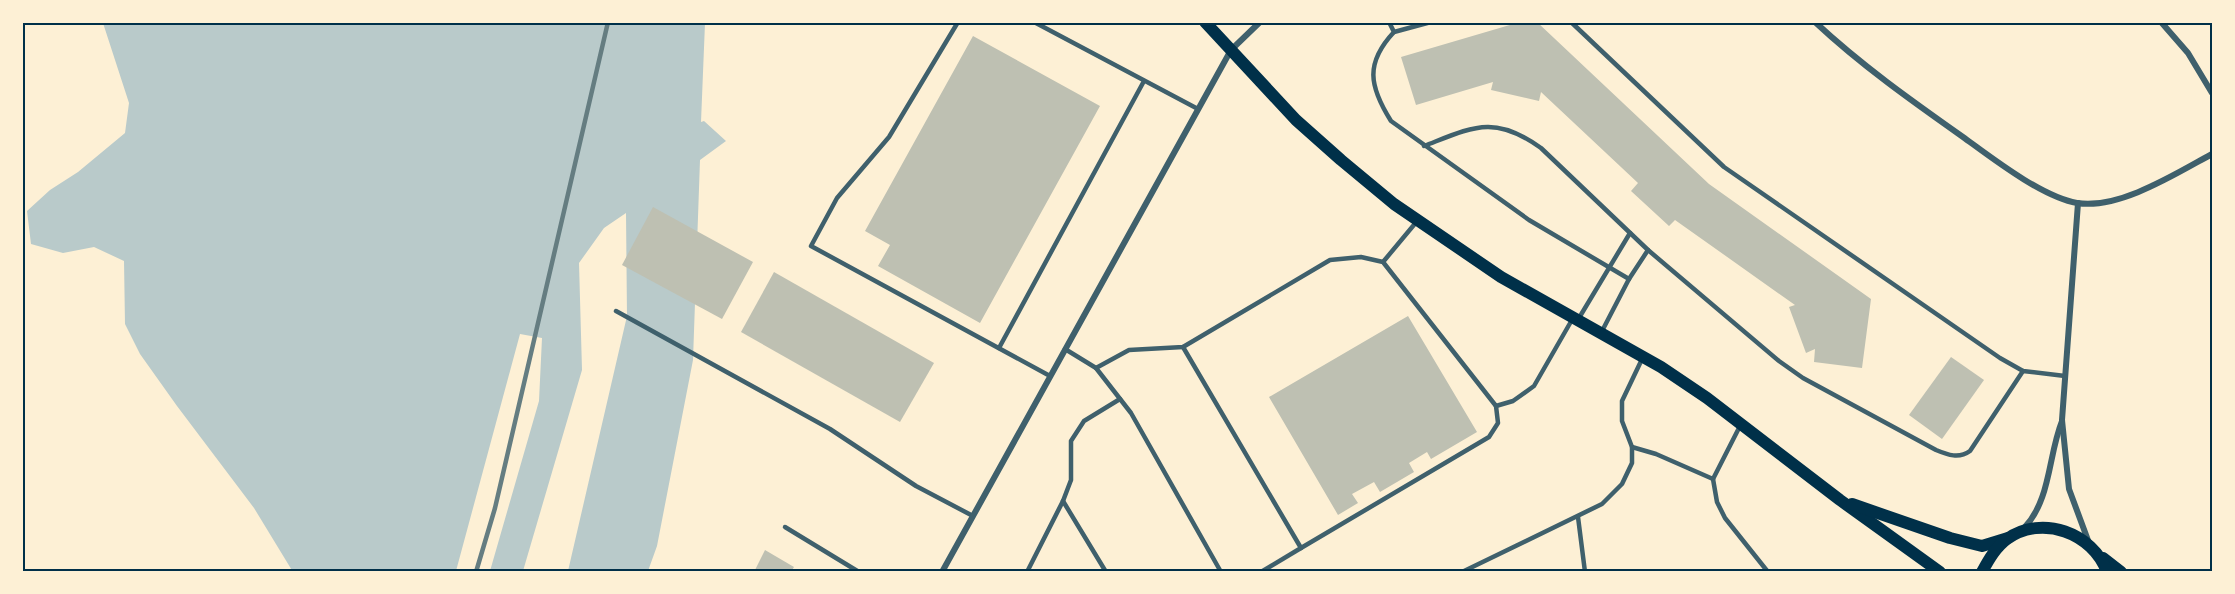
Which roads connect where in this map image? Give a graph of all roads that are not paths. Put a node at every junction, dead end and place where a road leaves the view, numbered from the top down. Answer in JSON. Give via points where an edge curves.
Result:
{"nodes":[{"id":1,"x":958,"y":22,"type":"edge"},
{"id":2,"x":1034,"y":22,"type":"edge"},
{"id":3,"x":1205,"y":22,"type":"edge"},
{"id":4,"x":1260,"y":22,"type":"edge"},
{"id":5,"x":1389,"y":22,"type":"edge"},
{"id":6,"x":1431,"y":22,"type":"edge"},
{"id":7,"x":1571,"y":22,"type":"edge"},
{"id":8,"x":1815,"y":22,"type":"edge"},
{"id":9,"x":2161,"y":22,"type":"edge"},
{"id":10,"x":1394,"y":33,"type":"junction"},
{"id":11,"x":1231,"y":50,"type":"junction"},
{"id":12,"x":1144,"y":81,"type":"junction"},
{"id":13,"x":2212,"y":93,"type":"edge"},
{"id":14,"x":1198,"y":109,"type":"junction"},
{"id":15,"x":1424,"y":146,"type":"junction"},
{"id":16,"x":2212,"y":154,"type":"edge"},
{"id":17,"x":2078,"y":203,"type":"junction"},
{"id":18,"x":1418,"y":220,"type":"junction"},
{"id":19,"x":1630,"y":233,"type":"junction"},
{"id":20,"x":1648,"y":249,"type":"junction"},
{"id":21,"x":1383,"y":262,"type":"junction"},
{"id":22,"x":1609,"y":267,"type":"junction"},
{"id":23,"x":1629,"y":279,"type":"junction"},
{"id":24,"x":616,"y":311,"type":"dead end"},
{"id":25,"x":1575,"y":319,"type":"junction"},
{"id":26,"x":1601,"y":333,"type":"junction"},
{"id":27,"x":1183,"y":347,"type":"junction"},
{"id":28,"x":999,"y":348,"type":"junction"},
{"id":29,"x":1065,"y":349,"type":"junction"},
{"id":30,"x":1642,"y":357,"type":"junction"},
{"id":31,"x":1096,"y":368,"type":"junction"},
{"id":32,"x":2023,"y":371,"type":"junction"},
{"id":33,"x":1050,"y":376,"type":"junction"},
{"id":34,"x":2065,"y":376,"type":"junction"},
{"id":35,"x":1120,"y":399,"type":"junction"},
{"id":36,"x":1496,"y":406,"type":"junction"},
{"id":37,"x":2062,"y":420,"type":"junction"},
{"id":38,"x":1741,"y":423,"type":"junction"},
{"id":39,"x":1632,"y":447,"type":"junction"},
{"id":40,"x":1713,"y":479,"type":"junction"},
{"id":41,"x":1840,"y":500,"type":"junction"},
{"id":42,"x":1063,"y":501,"type":"junction"},
{"id":43,"x":973,"y":516,"type":"junction"},
{"id":44,"x":1578,"y":517,"type":"junction"},
{"id":45,"x":785,"y":527,"type":"dead end"},
{"id":46,"x":2020,"y":533,"type":"junction"},
{"id":47,"x":2008,"y":538,"type":"junction"},
{"id":48,"x":2090,"y":544,"type":"junction"},
{"id":49,"x":1301,"y":548,"type":"junction"},
{"id":50,"x":2099,"y":556,"type":"junction"},
{"id":51,"x":859,"y":572,"type":"edge"},
{"id":52,"x":942,"y":572,"type":"edge"},
{"id":53,"x":1027,"y":572,"type":"edge"},
{"id":54,"x":1106,"y":572,"type":"edge"},
{"id":55,"x":1221,"y":572,"type":"edge"},
{"id":56,"x":1261,"y":572,"type":"edge"},
{"id":57,"x":1462,"y":572,"type":"edge"},
{"id":58,"x":1585,"y":572,"type":"edge"},
{"id":59,"x":1768,"y":572,"type":"edge"},
{"id":60,"x":1940,"y":572,"type":"edge"},
{"id":61,"x":1982,"y":572,"type":"edge"},
{"id":62,"x":2107,"y":572,"type":"edge"},
{"id":63,"x":2121,"y":572,"type":"edge"}],
"edges":[{"from":1,"to":28,"type":"lane","via":[[889,137],[837,198],[811,246]]},
{"from":2,"to":12,"type":"lane"},
{"from":3,"to":11,"type":"main road"},
{"from":4,"to":11,"type":"street"},
{"from":5,"to":10,"type":"lane"},
{"from":6,"to":10,"type":"lane"},
{"from":7,"to":32,"type":"lane","via":[[1724,167]]},
{"from":8,"to":17,"type":"street","via":[[1872,72],[2011,171],[2049,193]]},
{"from":9,"to":13,"type":"street","via":[[2188,53]]},
{"from":10,"to":15,"type":"lane","via":[[1380,47],[1373,66],[1374,80],[1391,120]]},
{"from":11,"to":14,"type":"street"},
{"from":11,"to":18,"type":"main road","via":[[1296,120]]},
{"from":12,"to":14,"type":"lane"},
{"from":12,"to":28,"type":"lane"},
{"from":14,"to":29,"type":"street"},
{"from":15,"to":19,"type":"lane","via":[[1472,128],[1490,126],[1523,135]]},
{"from":15,"to":22,"type":"lane","via":[[1529,220]]},
{"from":16,"to":17,"type":"street","via":[[2141,192],[2108,202]]},
{"from":17,"to":34,"type":"street"},
{"from":18,"to":21,"type":"lane"},
{"from":18,"to":25,"type":"main road","via":[[1501,277]]},
{"from":19,"to":20,"type":"lane"},
{"from":19,"to":22,"type":"lane"},
{"from":20,"to":23,"type":"lane"},
{"from":20,"to":32,"type":"lane","via":[[1803,378],[1951,455],[1964,456],[1970,451]]},
{"from":21,"to":27,"type":"lane","via":[[1361,257],[1330,260]]},
{"from":21,"to":36,"type":"lane"},
{"from":22,"to":23,"type":"lane"},
{"from":22,"to":25,"type":"lane"},
{"from":23,"to":26,"type":"lane"},
{"from":24,"to":43,"type":"lane","via":[[830,429],[916,486]]},
{"from":25,"to":26,"type":"main road"},
{"from":25,"to":36,"type":"lane","via":[[1534,386],[1513,401]]},
{"from":26,"to":30,"type":"main road"},
{"from":27,"to":31,"type":"lane","via":[[1129,350]]},
{"from":27,"to":49,"type":"lane"},
{"from":28,"to":33,"type":"lane"},
{"from":29,"to":31,"type":"lane"},
{"from":29,"to":33,"type":"street"},
{"from":30,"to":38,"type":"main road"},
{"from":30,"to":39,"type":"lane","via":[[1622,401],[1622,421]]},
{"from":31,"to":35,"type":"lane"},
{"from":32,"to":34,"type":"lane"},
{"from":33,"to":43,"type":"street"},
{"from":34,"to":37,"type":"street"},
{"from":35,"to":42,"type":"lane","via":[[1084,422],[1071,441],[1071,480]]},
{"from":35,"to":55,"type":"lane"},
{"from":36,"to":49,"type":"lane","via":[[1498,423],[1489,437]]},
{"from":37,"to":46,"type":"street","via":[[2040,506]]},
{"from":37,"to":48,"type":"street","via":[[2069,489]]},
{"from":38,"to":40,"type":"lane"},
{"from":38,"to":41,"type":"main road"},
{"from":39,"to":40,"type":"lane","via":[[1656,453]]},
{"from":39,"to":44,"type":"lane","via":[[1632,463],[1622,484],[1602,504]]},
{"from":40,"to":59,"type":"lane","via":[[1725,518]]},
{"from":41,"to":47,"type":"main road","via":[[1982,546]]},
{"from":41,"to":60,"type":"main road"},
{"from":42,"to":53,"type":"lane"},
{"from":42,"to":54,"type":"lane"},
{"from":43,"to":52,"type":"street"},
{"from":44,"to":57,"type":"lane"},
{"from":44,"to":58,"type":"lane"},
{"from":45,"to":51,"type":"lane"},
{"from":46,"to":47,"type":"main road"},
{"from":46,"to":48,"type":"main road","via":[[2049,528],[2071,533]]},
{"from":47,"to":61,"type":"main road","via":[[1993,552]]},
{"from":48,"to":50,"type":"main road"},
{"from":49,"to":56,"type":"lane"},
{"from":50,"to":62,"type":"main road"},
{"from":50,"to":63,"type":"main road"}]}
